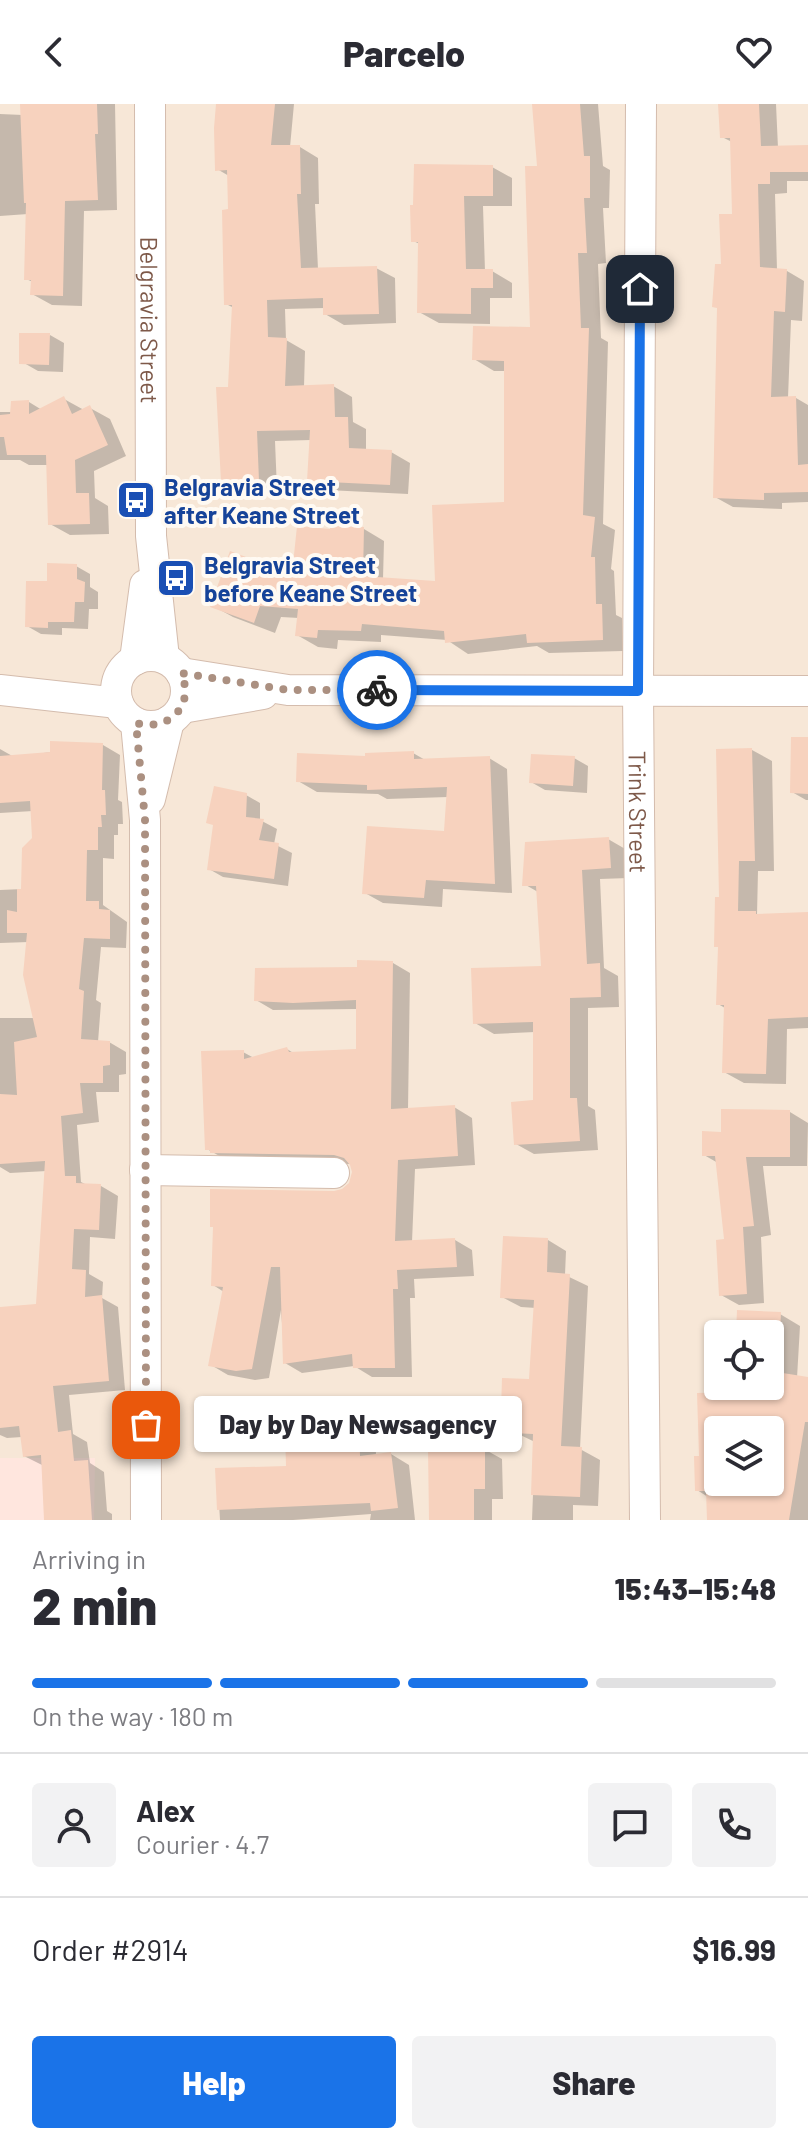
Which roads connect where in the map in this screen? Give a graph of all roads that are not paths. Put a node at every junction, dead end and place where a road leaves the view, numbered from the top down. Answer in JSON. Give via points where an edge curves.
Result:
{"nodes":[{"id":1,"x":150,"y":104,"type":"edge"},
{"id":2,"x":641,"y":104,"type":"edge"},
{"id":3,"x":142,"y":682,"type":"junction"},
{"id":4,"x":2,"y":690,"type":"edge"},
{"id":5,"x":288,"y":690,"type":"junction"},
{"id":6,"x":638,"y":691,"type":"junction"},
{"id":7,"x":808,"y":691,"type":"edge"},
{"id":8,"x":176,"y":714,"type":"junction"},
{"id":9,"x":145,"y":820,"type":"junction"},
{"id":10,"x":145,"y":1170,"type":"junction"},
{"id":11,"x":334,"y":1173,"type":"dead end"},
{"id":12,"x":146,"y":1520,"type":"edge"},
{"id":13,"x":645,"y":1520,"type":"edge"}],
"edges":[{"from":1,"to":3,"type":"street","name":"Belgravia Street","via":[[151,536]]},
{"from":2,"to":6,"type":"street","name":"Trink Street"},
{"from":3,"to":4,"type":"street"},
{"from":3,"to":5,"type":"street"},
{"from":3,"to":8,"type":"street","name":"Belgravia Street","via":[[186,690]]},
{"from":3,"to":8,"type":"street","via":[[153,726]]},
{"from":3,"to":9,"type":"street","name":"Belgravia Street"},
{"from":5,"to":6,"type":"street"},
{"from":5,"to":8,"type":"street"},
{"from":6,"to":7,"type":"street"},
{"from":6,"to":13,"type":"street","name":"Trink Street"},
{"from":8,"to":9,"type":"street","name":"Belgravia Street"},
{"from":9,"to":10,"type":"street","name":"Belgravia Street"},
{"from":10,"to":11,"type":"street"},
{"from":10,"to":12,"type":"street","name":"Belgravia Street"}]}
